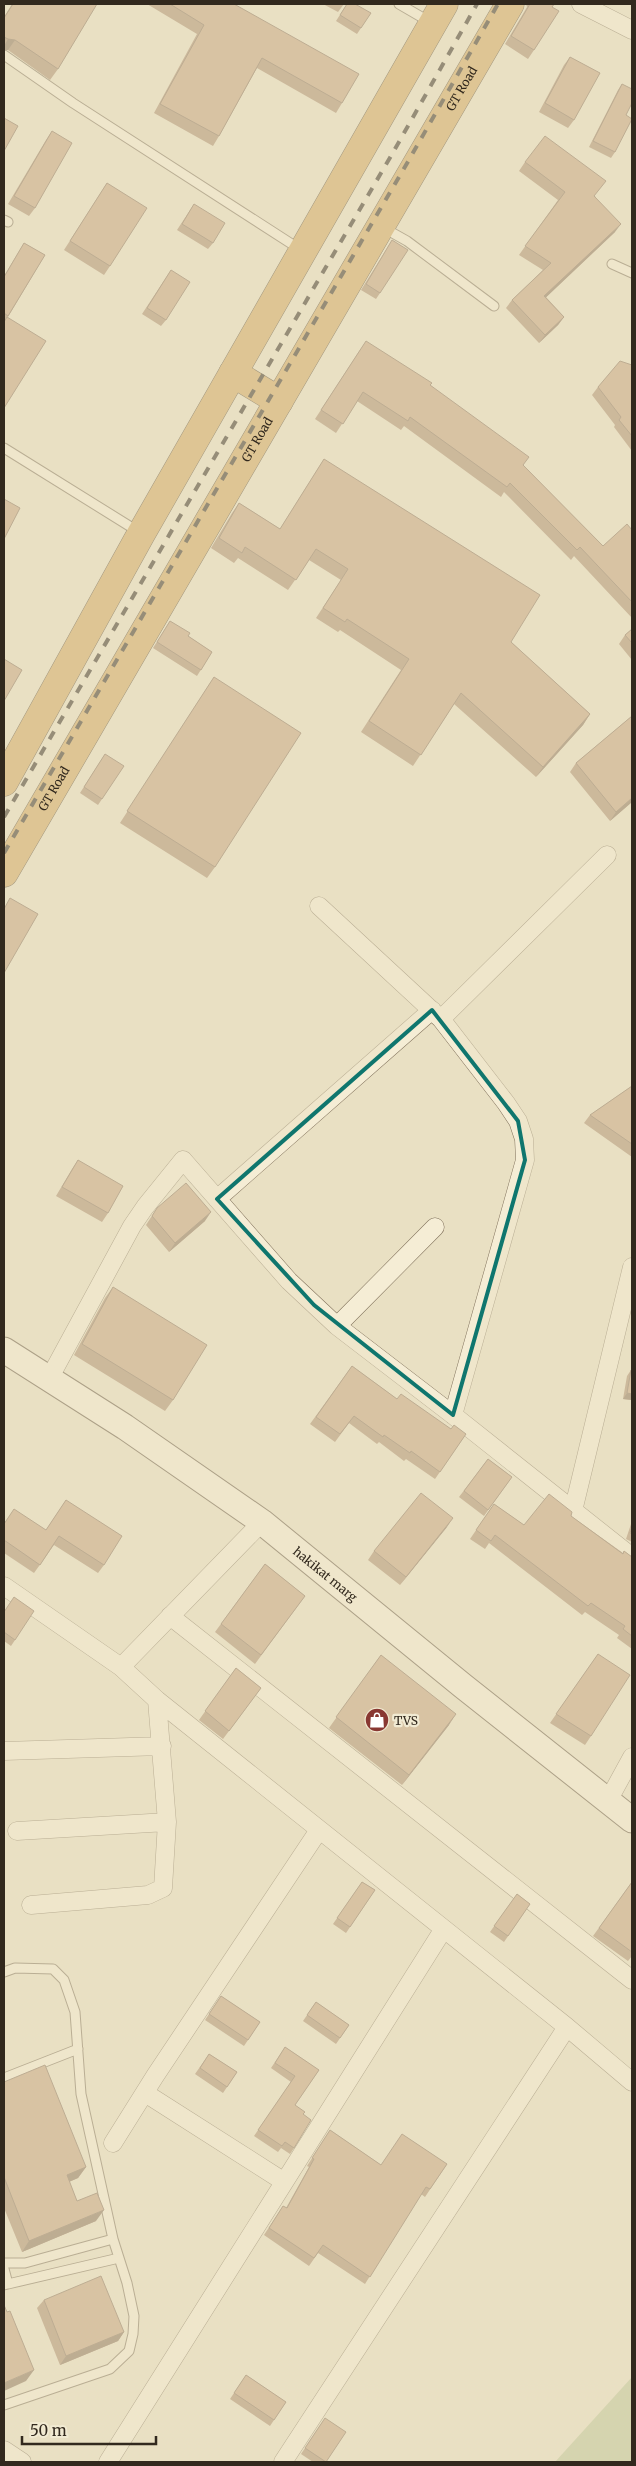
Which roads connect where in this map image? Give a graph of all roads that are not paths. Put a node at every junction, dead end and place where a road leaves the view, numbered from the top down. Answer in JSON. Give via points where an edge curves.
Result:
{"nodes":[{"id":1,"x":398,"y":4,"type":"edge"},
{"id":2,"x":510,"y":4,"type":"edge"},
{"id":3,"x":581,"y":4,"type":"edge"},
{"id":4,"x":438,"y":14,"type":"edge"},
{"id":5,"x":632,"y":30,"type":"edge"},
{"id":6,"x":4,"y":54,"type":"edge"},
{"id":7,"x":381,"y":226,"type":"junction"},
{"id":8,"x":303,"y":251,"type":"junction"},
{"id":9,"x":612,"y":264,"type":"dead end"},
{"id":10,"x":632,"y":273,"type":"edge"},
{"id":11,"x":494,"y":306,"type":"dead end"},
{"id":12,"x":233,"y":373,"type":"junction"},
{"id":13,"x":279,"y":401,"type":"junction"},
{"id":14,"x":4,"y":448,"type":"edge"},
{"id":15,"x":141,"y":534,"type":"junction"},
{"id":16,"x":4,"y":782,"type":"edge"},
{"id":17,"x":607,"y":855,"type":"dead end"},
{"id":18,"x":4,"y":874,"type":"edge"},
{"id":19,"x":319,"y":906,"type":"dead end"},
{"id":20,"x":436,"y":1015,"type":"junction"},
{"id":21,"x":217,"y":1199,"type":"junction"},
{"id":22,"x":435,"y":1227,"type":"dead end"},
{"id":23,"x":632,"y":1267,"type":"edge"},
{"id":24,"x":337,"y":1326,"type":"junction"},
{"id":25,"x":4,"y":1350,"type":"edge"},
{"id":26,"x":49,"y":1379,"type":"junction"},
{"id":27,"x":454,"y":1415,"type":"junction"},
{"id":28,"x":573,"y":1511,"type":"junction"},
{"id":29,"x":262,"y":1522,"type":"junction"},
{"id":30,"x":632,"y":1558,"type":"edge"},
{"id":31,"x":4,"y":1586,"type":"edge"},
{"id":32,"x":170,"y":1616,"type":"junction"},
{"id":33,"x":121,"y":1667,"type":"junction"},
{"id":34,"x":157,"y":1700,"type":"junction"},
{"id":35,"x":162,"y":1746,"type":"junction"},
{"id":36,"x":4,"y":1751,"type":"edge"},
{"id":37,"x":632,"y":1757,"type":"edge"},
{"id":38,"x":608,"y":1801,"type":"junction"},
{"id":39,"x":632,"y":1820,"type":"edge"},
{"id":40,"x":167,"y":1822,"type":"junction"},
{"id":41,"x":17,"y":1830,"type":"dead end"},
{"id":42,"x":319,"y":1830,"type":"junction"},
{"id":43,"x":31,"y":1905,"type":"dead end"},
{"id":44,"x":443,"y":1930,"type":"junction"},
{"id":45,"x":4,"y":1972,"type":"edge"},
{"id":46,"x":632,"y":1980,"type":"edge"},
{"id":47,"x":567,"y":2026,"type":"junction"},
{"id":48,"x":78,"y":2049,"type":"junction"},
{"id":49,"x":4,"y":2078,"type":"edge"},
{"id":50,"x":632,"y":2082,"type":"edge"},
{"id":51,"x":145,"y":2093,"type":"junction"},
{"id":52,"x":113,"y":2143,"type":"dead end"},
{"id":53,"x":284,"y":2181,"type":"junction"},
{"id":54,"x":113,"y":2239,"type":"junction"},
{"id":55,"x":119,"y":2258,"type":"junction"},
{"id":56,"x":4,"y":2263,"type":"edge"},
{"id":57,"x":4,"y":2269,"type":"edge"},
{"id":58,"x":6,"y":2284,"type":"edge"},
{"id":59,"x":4,"y":2405,"type":"edge"},
{"id":60,"x":4,"y":2450,"type":"edge"},
{"id":61,"x":22,"y":2462,"type":"edge"},
{"id":62,"x":108,"y":2462,"type":"edge"},
{"id":63,"x":283,"y":2462,"type":"edge"}],
"edges":[{"from":1,"to":4,"type":"lane"},
{"from":2,"to":7,"type":"highway","name":"GT Road"},
{"from":3,"to":5,"type":"street"},
{"from":4,"to":8,"type":"highway"},
{"from":6,"to":8,"type":"lane","via":[[73,103]]},
{"from":7,"to":11,"type":"lane","via":[[407,240]]},
{"from":7,"to":13,"type":"highway","name":"GT Road"},
{"from":8,"to":12,"type":"highway"},
{"from":9,"to":10,"type":"lane"},
{"from":12,"to":13,"type":"highway"},
{"from":12,"to":15,"type":"highway"},
{"from":13,"to":18,"type":"highway","name":"GT Road"},
{"from":14,"to":15,"type":"lane"},
{"from":15,"to":16,"type":"highway"},
{"from":17,"to":20,"type":"street"},
{"from":19,"to":20,"type":"street"},
{"from":20,"to":21,"type":"street"},
{"from":20,"to":27,"type":"street","via":[[518,1121],[524,1139],[525,1160]]},
{"from":21,"to":24,"type":"street","via":[[289,1281]]},
{"from":21,"to":26,"type":"street","via":[[183,1160],[132,1226]]},
{"from":22,"to":24,"type":"street"},
{"from":23,"to":28,"type":"street"},
{"from":24,"to":27,"type":"street"},
{"from":25,"to":26,"type":"street","name":"hakikat marg"},
{"from":26,"to":29,"type":"street","name":"hakikat marg","via":[[126,1427]]},
{"from":27,"to":28,"type":"street"},
{"from":28,"to":30,"type":"street"},
{"from":29,"to":32,"type":"street"},
{"from":29,"to":38,"type":"street","name":"hakikat marg"},
{"from":31,"to":33,"type":"street"},
{"from":32,"to":33,"type":"street"},
{"from":32,"to":46,"type":"street"},
{"from":33,"to":34,"type":"street"},
{"from":34,"to":35,"type":"street"},
{"from":34,"to":42,"type":"street"},
{"from":35,"to":36,"type":"street"},
{"from":35,"to":40,"type":"street"},
{"from":37,"to":38,"type":"street"},
{"from":38,"to":39,"type":"street","name":"hakikat marg"},
{"from":40,"to":41,"type":"street"},
{"from":40,"to":43,"type":"street","via":[[162,1888],[157,1892]]},
{"from":42,"to":44,"type":"street"},
{"from":42,"to":51,"type":"street"},
{"from":44,"to":47,"type":"street"},
{"from":44,"to":53,"type":"street"},
{"from":45,"to":48,"type":"lane","via":[[15,1968],[53,1969],[64,1980],[75,2012]]},
{"from":47,"to":50,"type":"street"},
{"from":47,"to":63,"type":"street"},
{"from":48,"to":49,"type":"lane"},
{"from":48,"to":54,"type":"lane","via":[[81,2094]]},
{"from":51,"to":52,"type":"street"},
{"from":51,"to":53,"type":"street"},
{"from":53,"to":62,"type":"street"},
{"from":54,"to":55,"type":"lane"},
{"from":54,"to":56,"type":"lane","via":[[25,2263]]},
{"from":55,"to":58,"type":"lane"},
{"from":55,"to":59,"type":"lane","via":[[134,2316],[129,2351],[110,2369]]},
{"from":57,"to":58,"type":"lane"},
{"from":60,"to":61,"type":"street"}]}
